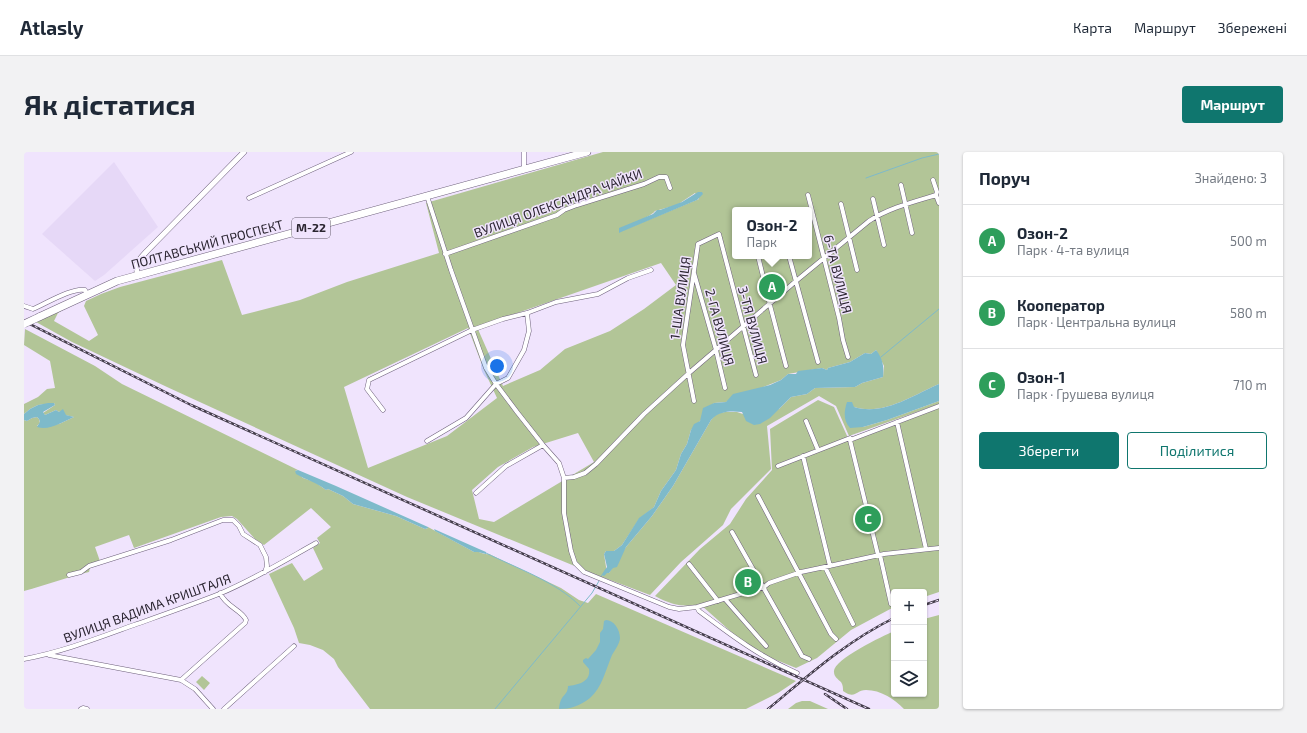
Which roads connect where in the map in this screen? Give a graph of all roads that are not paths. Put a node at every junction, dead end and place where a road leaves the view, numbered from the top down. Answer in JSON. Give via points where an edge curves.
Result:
{"nodes":[{"id":1,"x":244,"y":152,"type":"edge"},
{"id":2,"x":351,"y":152,"type":"edge"},
{"id":3,"x":524,"y":152,"type":"edge"},
{"id":4,"x":587,"y":152,"type":"edge"},
{"id":5,"x":524,"y":169,"type":"junction"},
{"id":6,"x":934,"y":180,"type":"dead end"},
{"id":7,"x":901,"y":185,"type":"dead end"},
{"id":8,"x":670,"y":188,"type":"dead end"},
{"id":9,"x":808,"y":195,"type":"dead end"},
{"id":10,"x":936,"y":195,"type":"junction"},
{"id":11,"x":427,"y":196,"type":"junction"},
{"id":12,"x":249,"y":198,"type":"dead end"},
{"id":13,"x":872,"y":199,"type":"dead end"},
{"id":14,"x":939,"y":203,"type":"edge"},
{"id":15,"x":841,"y":204,"type":"dead end"},
{"id":16,"x":906,"y":204,"type":"junction"},
{"id":17,"x":811,"y":207,"type":"edge"},
{"id":18,"x":812,"y":212,"type":"edge"},
{"id":19,"x":876,"y":216,"type":"junction"},
{"id":20,"x":912,"y":233,"type":"dead end"},
{"id":21,"x":719,"y":234,"type":"joint"},
{"id":22,"x":849,"y":237,"type":"junction"},
{"id":23,"x":884,"y":245,"type":"dead end"},
{"id":24,"x":445,"y":254,"type":"junction"},
{"id":25,"x":823,"y":258,"type":"junction"},
{"id":26,"x":759,"y":259,"type":"edge"},
{"id":27,"x":790,"y":259,"type":"edge"},
{"id":28,"x":651,"y":270,"type":"dead end"},
{"id":29,"x":857,"y":270,"type":"dead end"},
{"id":30,"x":694,"y":271,"type":"junction"},
{"id":31,"x":138,"y":276,"type":"junction"},
{"id":32,"x":796,"y":280,"type":"junction"},
{"id":33,"x":87,"y":294,"type":"junction"},
{"id":34,"x":770,"y":303,"type":"junction"},
{"id":35,"x":24,"y":306,"type":"edge"},
{"id":36,"x":527,"y":313,"type":"junction"},
{"id":37,"x":24,"y":324,"type":"edge"},
{"id":38,"x":744,"y":326,"type":"junction"},
{"id":39,"x":472,"y":330,"type":"junction"},
{"id":40,"x":716,"y":350,"type":"junction"},
{"id":41,"x":848,"y":358,"type":"dead end"},
{"id":42,"x":818,"y":362,"type":"dead end"},
{"id":43,"x":786,"y":366,"type":"dead end"},
{"id":44,"x":689,"y":373,"type":"junction"},
{"id":45,"x":756,"y":375,"type":"dead end"},
{"id":46,"x":496,"y":384,"type":"junction"},
{"id":47,"x":725,"y":388,"type":"dead end"},
{"id":48,"x":694,"y":400,"type":"dead end"},
{"id":49,"x":939,"y":406,"type":"edge"},
{"id":50,"x":383,"y":410,"type":"dead end"},
{"id":51,"x":806,"y":421,"type":"dead end"},
{"id":52,"x":896,"y":422,"type":"junction"},
{"id":53,"x":850,"y":440,"type":"junction"},
{"id":54,"x":427,"y":441,"type":"dead end"},
{"id":55,"x":543,"y":445,"type":"junction"},
{"id":56,"x":818,"y":450,"type":"junction"},
{"id":57,"x":803,"y":456,"type":"junction"},
{"id":58,"x":778,"y":466,"type":"dead end"},
{"id":59,"x":564,"y":478,"type":"junction"},
{"id":60,"x":476,"y":493,"type":"dead end"},
{"id":61,"x":758,"y":496,"type":"dead end"},
{"id":62,"x":732,"y":532,"type":"dead end"},
{"id":63,"x":316,"y":543,"type":"dead end"},
{"id":64,"x":939,"y":548,"type":"edge"},
{"id":65,"x":926,"y":549,"type":"junction"},
{"id":66,"x":879,"y":555,"type":"junction"},
{"id":67,"x":689,"y":564,"type":"dead end"},
{"id":68,"x":830,"y":566,"type":"junction"},
{"id":69,"x":825,"y":567,"type":"junction"},
{"id":70,"x":265,"y":572,"type":"junction"},
{"id":71,"x":798,"y":573,"type":"junction"},
{"id":72,"x":69,"y":575,"type":"dead end"},
{"id":73,"x":764,"y":587,"type":"junction"},
{"id":74,"x":220,"y":593,"type":"junction"},
{"id":75,"x":725,"y":599,"type":"junction"},
{"id":76,"x":718,"y":601,"type":"junction"},
{"id":77,"x":891,"y":604,"type":"dead end"},
{"id":78,"x":698,"y":607,"type":"junction"},
{"id":79,"x":852,"y":624,"type":"dead end"},
{"id":80,"x":836,"y":639,"type":"dead end"},
{"id":81,"x":294,"y":646,"type":"dead end"},
{"id":82,"x":766,"y":646,"type":"dead end"},
{"id":83,"x":48,"y":655,"type":"junction"},
{"id":84,"x":24,"y":659,"type":"edge"},
{"id":85,"x":810,"y":659,"type":"dead end"},
{"id":86,"x":797,"y":673,"type":"dead end"},
{"id":87,"x":181,"y":680,"type":"junction"},
{"id":88,"x":213,"y":709,"type":"edge"},
{"id":89,"x":224,"y":709,"type":"edge"}],
"edges":[{"from":1,"to":31,"type":"street","via":[[147,251],[137,263]]},
{"from":2,"to":12,"type":"street"},
{"from":3,"to":5,"type":"street"},
{"from":4,"to":5,"type":"highway","name":"ПОЛТАВСЬКИЙ ПРОСПЕКТ","number":"М-22"},
{"from":5,"to":11,"type":"highway","name":"ПОЛТАВСЬКИЙ ПРОСПЕКТ","number":"М-22"},
{"from":6,"to":10,"type":"street"},
{"from":7,"to":16,"type":"street"},
{"from":8,"to":24,"type":"street","name":"ВУЛИЦЯ ОЛЕКСАНДРА ЧАЙКИ","via":[[666,176],[659,177]]},
{"from":9,"to":17,"type":"street","name":"6-ТА ВУЛИЦЯ"},
{"from":10,"to":14,"type":"street"},
{"from":10,"to":16,"type":"street"},
{"from":11,"to":24,"type":"street"},
{"from":11,"to":31,"type":"highway","name":"ПОЛТАВСЬКИЙ ПРОСПЕКТ","number":"М-22"},
{"from":13,"to":19,"type":"street"},
{"from":15,"to":22,"type":"street"},
{"from":16,"to":19,"type":"street"},
{"from":16,"to":20,"type":"street"},
{"from":18,"to":25,"type":"street","name":"6-ТА ВУЛИЦЯ"},
{"from":19,"to":22,"type":"street"},
{"from":19,"to":23,"type":"street"},
{"from":21,"to":30,"type":"street","name":"1-ША ВУЛИЦЯ","via":[[698,244]]},
{"from":21,"to":38,"type":"street","name":"3-ТЯ ВУЛИЦЯ"},
{"from":22,"to":25,"type":"street"},
{"from":22,"to":29,"type":"street"},
{"from":24,"to":39,"type":"street"},
{"from":25,"to":32,"type":"street"},
{"from":25,"to":41,"type":"street","name":"6-ТА ВУЛИЦЯ"},
{"from":26,"to":34,"type":"street"},
{"from":27,"to":32,"type":"street"},
{"from":28,"to":36,"type":"street","via":[[628,278],[598,294],[556,302]]},
{"from":30,"to":40,"type":"street","name":"2-ГА ВУЛИЦЯ"},
{"from":30,"to":44,"type":"street","name":"1-ША ВУЛИЦЯ","via":[[683,345]]},
{"from":31,"to":33,"type":"highway","name":"ПОЛТАВСЬКИЙ ПРОСПЕКТ","number":"М-22","via":[[117,281]]},
{"from":32,"to":34,"type":"street"},
{"from":32,"to":42,"type":"street"},
{"from":33,"to":35,"type":"street","via":[[83,289],[33,309]]},
{"from":33,"to":37,"type":"highway","name":"ПОЛТАВСЬКИЙ ПРОСПЕКТ","number":"М-22","bridge":true},
{"from":34,"to":38,"type":"street"},
{"from":34,"to":43,"type":"street"},
{"from":36,"to":39,"type":"street"},
{"from":36,"to":46,"type":"street","via":[[529,332],[524,350],[508,378]]},
{"from":38,"to":40,"type":"street"},
{"from":38,"to":45,"type":"street","name":"3-ТЯ ВУЛИЦЯ"},
{"from":39,"to":46,"type":"street","via":[[486,368]]},
{"from":39,"to":50,"type":"street","via":[[369,380],[367,389]]},
{"from":40,"to":44,"type":"street"},
{"from":40,"to":47,"type":"street","name":"2-ГА ВУЛИЦЯ"},
{"from":44,"to":48,"type":"street","name":"1-ША ВУЛИЦЯ"},
{"from":44,"to":59,"type":"street","via":[[644,414],[596,464],[585,473]]},
{"from":46,"to":54,"type":"street","via":[[466,418]]},
{"from":46,"to":55,"type":"street"},
{"from":49,"to":52,"type":"street"},
{"from":51,"to":56,"type":"street"},
{"from":52,"to":53,"type":"street"},
{"from":52,"to":65,"type":"street"},
{"from":53,"to":56,"type":"street"},
{"from":53,"to":66,"type":"street"},
{"from":55,"to":59,"type":"street","via":[[559,463]]},
{"from":55,"to":60,"type":"street","via":[[506,466]]},
{"from":56,"to":57,"type":"street"},
{"from":57,"to":58,"type":"street"},
{"from":57,"to":68,"type":"street"},
{"from":59,"to":78,"type":"street","via":[[564,513],[571,552],[575,563],[584,572],[668,606],[680,609]]},
{"from":61,"to":71,"type":"street"},
{"from":62,"to":73,"type":"street"},
{"from":63,"to":70,"type":"street","name":"ВУЛИЦЯ ВАДИМА КРИШТАЛЯ"},
{"from":64,"to":65,"type":"street"},
{"from":65,"to":66,"type":"street"},
{"from":66,"to":68,"type":"street"},
{"from":66,"to":77,"type":"street"},
{"from":67,"to":76,"type":"street"},
{"from":68,"to":69,"type":"street"},
{"from":69,"to":71,"type":"street"},
{"from":69,"to":79,"type":"street"},
{"from":70,"to":72,"type":"street","via":[[266,557],[260,545],[244,534],[233,520],[223,520]]},
{"from":70,"to":74,"type":"street","name":"ВУЛИЦЯ ВАДИМА КРИШТАЛЯ"},
{"from":71,"to":73,"type":"street"},
{"from":71,"to":80,"type":"street"},
{"from":73,"to":75,"type":"street"},
{"from":73,"to":85,"type":"street","via":[[802,656]]},
{"from":74,"to":83,"type":"street","name":"ВУЛИЦЯ ВАДИМА КРИШТАЛЯ"},
{"from":74,"to":87,"type":"street","via":[[232,608],[245,617],[245,623]]},
{"from":75,"to":76,"type":"street"},
{"from":75,"to":82,"type":"street"},
{"from":76,"to":78,"type":"street"},
{"from":78,"to":86,"type":"street","via":[[699,611],[759,655]]},
{"from":81,"to":89,"type":"street"},
{"from":83,"to":84,"type":"street","name":"ВУЛИЦЯ ВАДИМА КРИШТАЛЯ"},
{"from":83,"to":87,"type":"street"},
{"from":87,"to":88,"type":"street","via":[[195,689]]}]}
